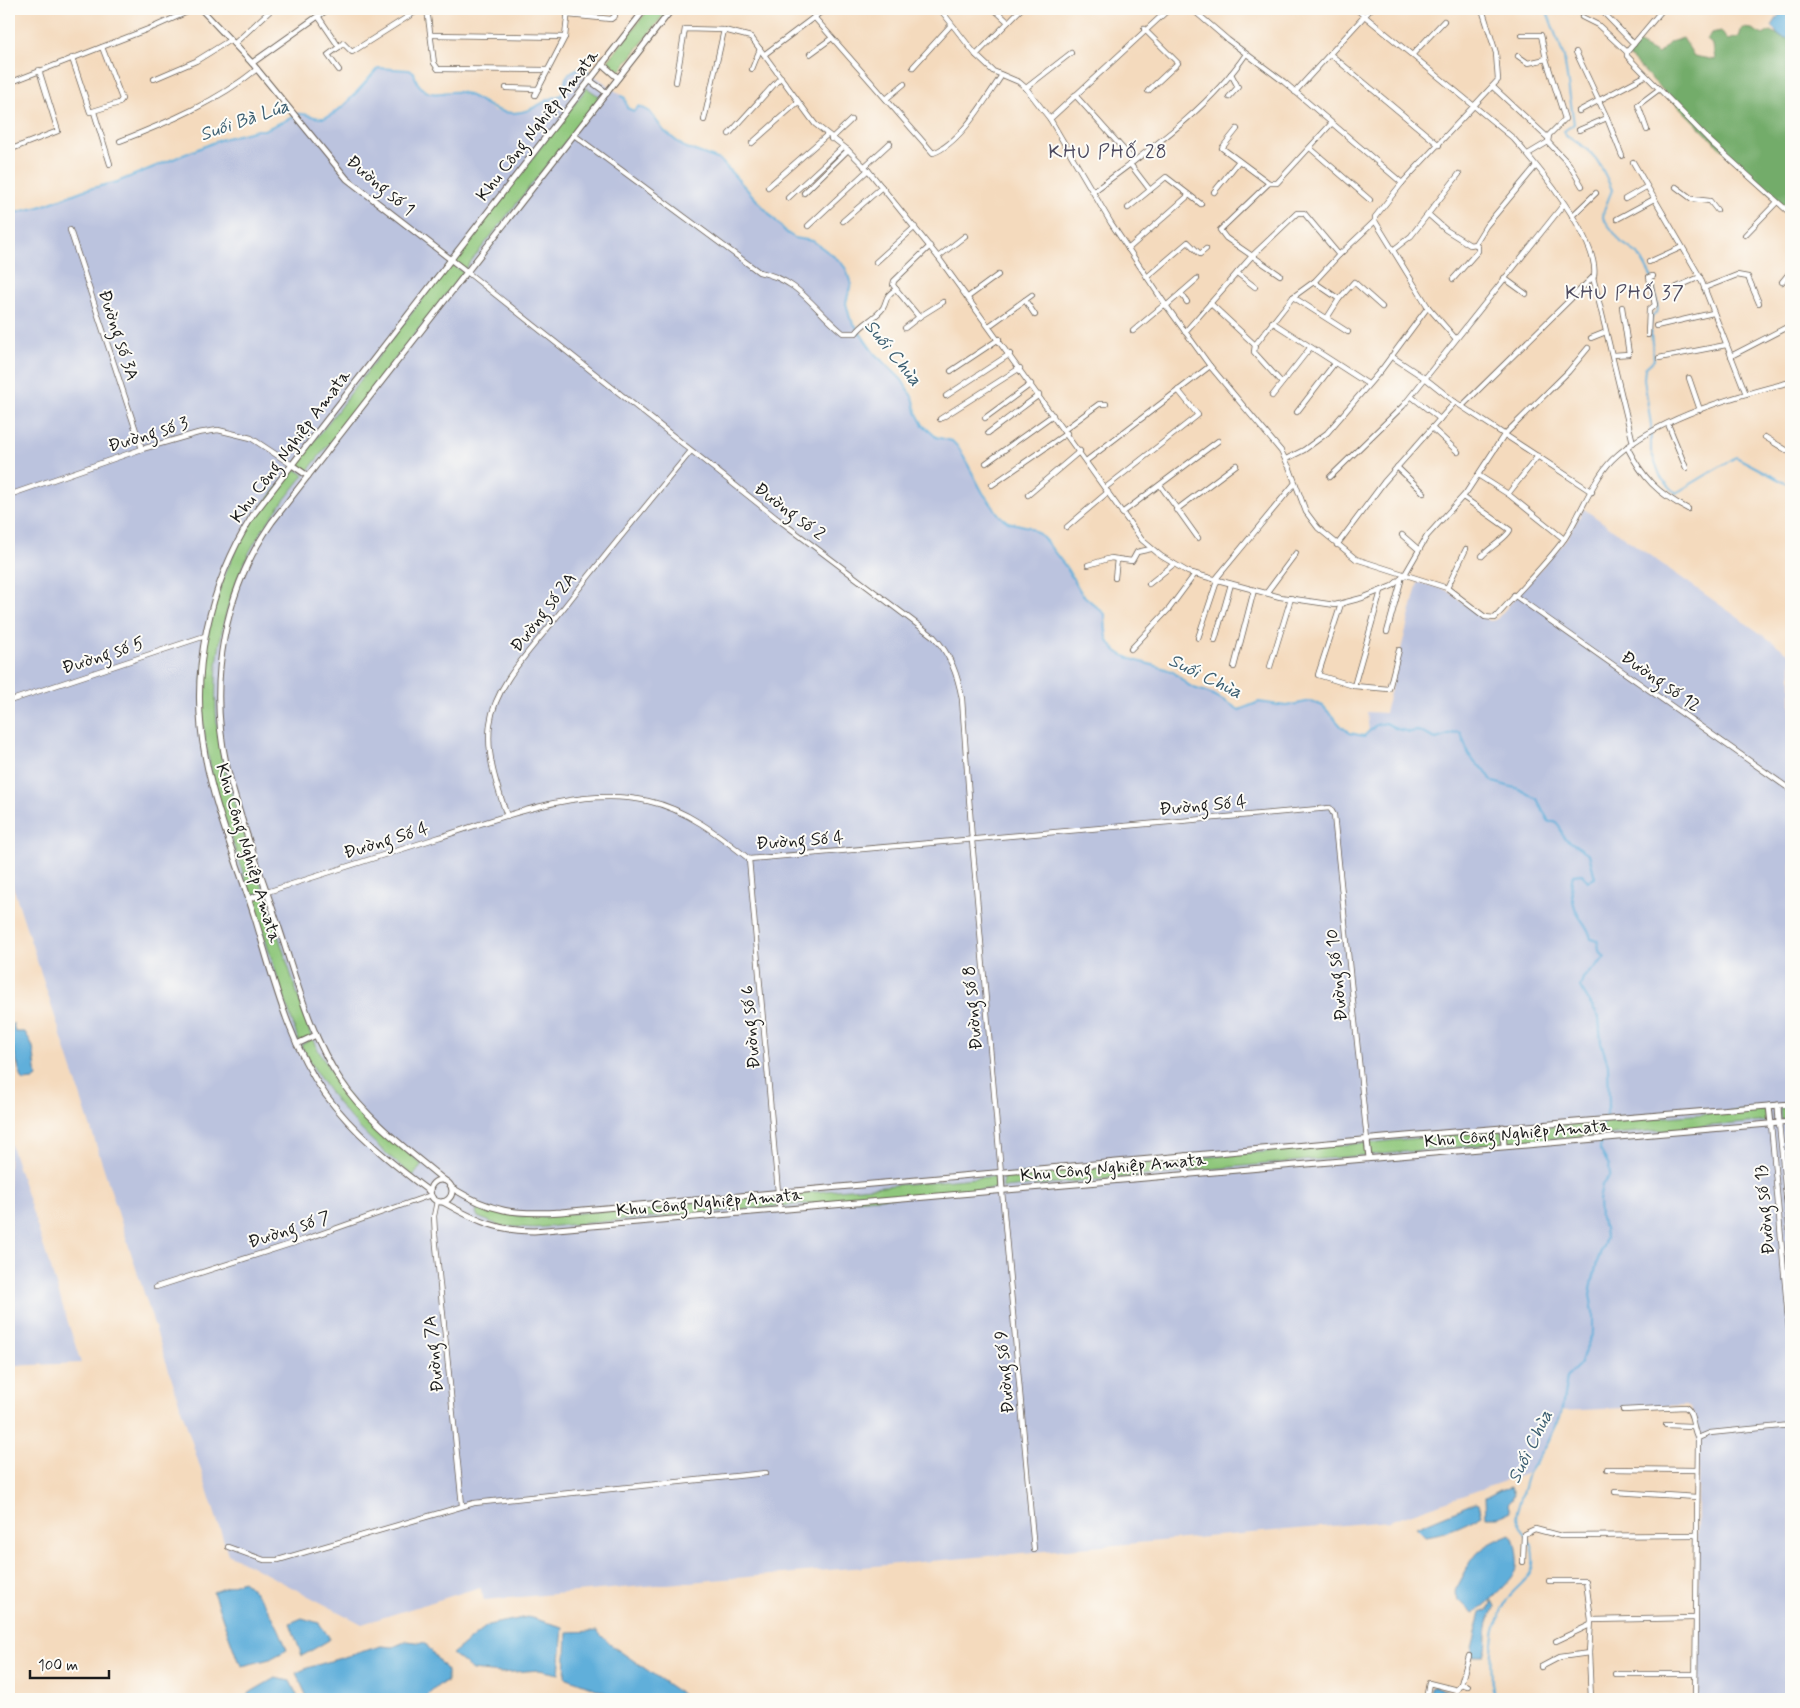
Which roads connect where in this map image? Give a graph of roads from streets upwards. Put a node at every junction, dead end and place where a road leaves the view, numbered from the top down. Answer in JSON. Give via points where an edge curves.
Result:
{"nodes":[{"id":1,"x":194,"y":9,"type":"edge"},
{"id":2,"x":201,"y":9,"type":"edge"},
{"id":3,"x":272,"y":9,"type":"edge"},
{"id":4,"x":328,"y":9,"type":"edge"},
{"id":5,"x":420,"y":9,"type":"edge"},
{"id":6,"x":426,"y":9,"type":"edge"},
{"id":7,"x":568,"y":9,"type":"edge"},
{"id":8,"x":614,"y":9,"type":"edge"},
{"id":9,"x":645,"y":9,"type":"edge"},
{"id":10,"x":672,"y":9,"type":"edge"},
{"id":11,"x":807,"y":9,"type":"edge"},
{"id":12,"x":825,"y":9,"type":"edge"},
{"id":13,"x":940,"y":9,"type":"edge"},
{"id":14,"x":994,"y":9,"type":"edge"},
{"id":15,"x":1021,"y":9,"type":"edge"},
{"id":16,"x":1168,"y":9,"type":"edge"},
{"id":17,"x":1192,"y":9,"type":"edge"},
{"id":18,"x":1356,"y":9,"type":"edge"},
{"id":19,"x":1371,"y":9,"type":"edge"},
{"id":20,"x":1482,"y":9,"type":"edge"},
{"id":21,"x":1600,"y":9,"type":"edge"},
{"id":22,"x":1663,"y":9,"type":"edge"},
{"id":23,"x":568,"y":15,"type":"junction"},
{"id":24,"x":318,"y":16,"type":"junction"},
{"id":25,"x":1364,"y":16,"type":"junction"},
{"id":26,"x":815,"y":17,"type":"junction"},
{"id":27,"x":1582,"y":17,"type":"dead end"},
{"id":28,"x":1444,"y":20,"type":"dead end"},
{"id":29,"x":1008,"y":22,"type":"junction"},
{"id":30,"x":951,"y":25,"type":"junction"},
{"id":31,"x":1144,"y":29,"type":"junction"},
{"id":32,"x":724,"y":30,"type":"junction"},
{"id":33,"x":431,"y":35,"type":"junction"},
{"id":34,"x":1522,"y":35,"type":"dead end"},
{"id":35,"x":566,"y":37,"type":"junction"},
{"id":36,"x":832,"y":38,"type":"junction"},
{"id":37,"x":232,"y":42,"type":"junction"},
{"id":38,"x":1634,"y":44,"type":"junction"},
{"id":39,"x":102,"y":47,"type":"junction"},
{"id":40,"x":339,"y":47,"type":"junction"},
{"id":41,"x":760,"y":49,"type":"junction"},
{"id":42,"x":1576,"y":52,"type":"dead end"},
{"id":43,"x":1627,"y":52,"type":"junction"},
{"id":44,"x":1071,"y":53,"type":"dead end"},
{"id":45,"x":765,"y":54,"type":"junction"},
{"id":46,"x":810,"y":54,"type":"dead end"},
{"id":47,"x":1246,"y":54,"type":"junction"},
{"id":48,"x":1330,"y":54,"type":"junction"},
{"id":49,"x":1413,"y":54,"type":"junction"},
{"id":50,"x":976,"y":55,"type":"junction"},
{"id":51,"x":1518,"y":56,"type":"dead end"},
{"id":52,"x":72,"y":58,"type":"junction"},
{"id":53,"x":1546,"y":59,"type":"junction"},
{"id":54,"x":252,"y":63,"type":"junction"},
{"id":55,"x":602,"y":64,"type":"junction"},
{"id":56,"x":913,"y":67,"type":"dead end"},
{"id":57,"x":257,"y":69,"type":"junction"},
{"id":58,"x":39,"y":70,"type":"junction"},
{"id":59,"x":338,"y":70,"type":"dead end"},
{"id":60,"x":548,"y":70,"type":"junction"},
{"id":61,"x":752,"y":70,"type":"dead end"},
{"id":62,"x":1231,"y":74,"type":"junction"},
{"id":63,"x":1002,"y":75,"type":"junction"},
{"id":64,"x":1645,"y":76,"type":"junction"},
{"id":65,"x":781,"y":77,"type":"junction"},
{"id":66,"x":618,"y":78,"type":"junction"},
{"id":67,"x":154,"y":79,"type":"dead end"},
{"id":68,"x":589,"y":80,"type":"junction"},
{"id":69,"x":9,"y":82,"type":"edge"},
{"id":70,"x":676,"y":82,"type":"dead end"},
{"id":71,"x":904,"y":84,"type":"dead end"},
{"id":72,"x":1493,"y":87,"type":"junction"},
{"id":73,"x":506,"y":88,"type":"dead end"},
{"id":74,"x":1026,"y":88,"type":"junction"},
{"id":75,"x":538,"y":89,"type":"junction"},
{"id":76,"x":1658,"y":90,"type":"junction"},
{"id":77,"x":1148,"y":91,"type":"dead end"},
{"id":78,"x":1295,"y":92,"type":"junction"},
{"id":79,"x":607,"y":93,"type":"junction"},
{"id":80,"x":535,"y":95,"type":"dead end"},
{"id":81,"x":1075,"y":95,"type":"junction"},
{"id":82,"x":1229,"y":97,"type":"dead end"},
{"id":83,"x":886,"y":98,"type":"junction"},
{"id":84,"x":1600,"y":101,"type":"junction"},
{"id":85,"x":798,"y":102,"type":"junction"},
{"id":86,"x":1476,"y":106,"type":"junction"},
{"id":87,"x":1579,"y":111,"type":"dead end"},
{"id":88,"x":94,"y":112,"type":"junction"},
{"id":89,"x":1607,"y":118,"type":"junction"},
{"id":90,"x":1050,"y":119,"type":"junction"},
{"id":91,"x":704,"y":120,"type":"dead end"},
{"id":92,"x":851,"y":120,"type":"dead end"},
{"id":93,"x":1331,"y":124,"type":"junction"},
{"id":94,"x":1237,"y":129,"type":"dead end"},
{"id":95,"x":1579,"y":130,"type":"dead end"},
{"id":96,"x":1647,"y":130,"type":"dead end"},
{"id":97,"x":729,"y":134,"type":"dead end"},
{"id":98,"x":574,"y":135,"type":"junction"},
{"id":99,"x":829,"y":137,"type":"junction"},
{"id":100,"x":1548,"y":139,"type":"junction"},
{"id":101,"x":120,"y":140,"type":"dead end"},
{"id":102,"x":752,"y":143,"type":"dead end"},
{"id":103,"x":890,"y":143,"type":"dead end"},
{"id":104,"x":1439,"y":145,"type":"junction"},
{"id":105,"x":843,"y":147,"type":"junction"},
{"id":106,"x":9,"y":148,"type":"edge"},
{"id":107,"x":1310,"y":148,"type":"junction"},
{"id":108,"x":848,"y":150,"type":"junction"},
{"id":109,"x":1528,"y":154,"type":"junction"},
{"id":110,"x":1622,"y":156,"type":"dead end"},
{"id":111,"x":1239,"y":161,"type":"junction"},
{"id":112,"x":1132,"y":162,"type":"junction"},
{"id":113,"x":1633,"y":162,"type":"dead end"},
{"id":114,"x":110,"y":164,"type":"dead end"},
{"id":115,"x":1536,"y":166,"type":"junction"},
{"id":116,"x":866,"y":168,"type":"junction"},
{"id":117,"x":1459,"y":174,"type":"dead end"},
{"id":118,"x":1269,"y":183,"type":"junction"},
{"id":119,"x":1402,"y":183,"type":"junction"},
{"id":120,"x":1582,"y":186,"type":"dead end"},
{"id":121,"x":1676,"y":186,"type":"dead end"},
{"id":122,"x":768,"y":187,"type":"dead end"},
{"id":123,"x":882,"y":187,"type":"junction"},
{"id":124,"x":1646,"y":187,"type":"junction"},
{"id":125,"x":1150,"y":190,"type":"junction"},
{"id":126,"x":1093,"y":192,"type":"junction"},
{"id":127,"x":1214,"y":192,"type":"dead end"},
{"id":128,"x":804,"y":193,"type":"dead end"},
{"id":129,"x":1596,"y":193,"type":"dead end"},
{"id":130,"x":1188,"y":196,"type":"junction"},
{"id":131,"x":788,"y":198,"type":"dead end"},
{"id":132,"x":1625,"y":199,"type":"dead end"},
{"id":133,"x":1654,"y":199,"type":"junction"},
{"id":134,"x":1370,"y":200,"type":"dead end"},
{"id":135,"x":1777,"y":202,"type":"junction"},
{"id":136,"x":1201,"y":204,"type":"dead end"},
{"id":137,"x":1564,"y":204,"type":"junction"},
{"id":138,"x":1128,"y":208,"type":"dead end"},
{"id":139,"x":1717,"y":210,"type":"dead end"},
{"id":140,"x":1791,"y":214,"type":"edge"},
{"id":141,"x":1429,"y":215,"type":"junction"},
{"id":142,"x":1572,"y":216,"type":"junction"},
{"id":143,"x":1617,"y":219,"type":"dead end"},
{"id":144,"x":843,"y":221,"type":"dead end"},
{"id":145,"x":1375,"y":221,"type":"junction"},
{"id":146,"x":808,"y":226,"type":"dead end"},
{"id":147,"x":915,"y":227,"type":"junction"},
{"id":148,"x":70,"y":230,"type":"dead end"},
{"id":149,"x":965,"y":236,"type":"dead end"},
{"id":150,"x":1745,"y":236,"type":"dead end"},
{"id":151,"x":1475,"y":244,"type":"junction"},
{"id":152,"x":930,"y":246,"type":"junction"},
{"id":153,"x":1682,"y":247,"type":"junction"},
{"id":154,"x":1128,"y":249,"type":"junction"},
{"id":155,"x":1206,"y":249,"type":"dead end"},
{"id":156,"x":1393,"y":250,"type":"junction"},
{"id":157,"x":1339,"y":255,"type":"junction"},
{"id":158,"x":1252,"y":256,"type":"junction"},
{"id":159,"x":938,"y":257,"type":"junction"},
{"id":160,"x":449,"y":260,"type":"junction"},
{"id":161,"x":876,"y":262,"type":"dead end"},
{"id":162,"x":1649,"y":262,"type":"dead end"},
{"id":163,"x":1791,"y":271,"type":"edge"},
{"id":164,"x":467,"y":272,"type":"junction"},
{"id":165,"x":1237,"y":273,"type":"junction"},
{"id":166,"x":998,"y":274,"type":"dead end"},
{"id":167,"x":1280,"y":274,"type":"dead end"},
{"id":168,"x":1651,"y":276,"type":"dead end"},
{"id":169,"x":1147,"y":277,"type":"junction"},
{"id":170,"x":1593,"y":277,"type":"junction"},
{"id":171,"x":1700,"y":277,"type":"junction"},
{"id":172,"x":1504,"y":278,"type":"junction"},
{"id":173,"x":1197,"y":279,"type":"dead end"},
{"id":174,"x":1453,"y":279,"type":"dead end"},
{"id":175,"x":1314,"y":282,"type":"junction"},
{"id":176,"x":1782,"y":282,"type":"dead end"},
{"id":177,"x":1255,"y":287,"type":"dead end"},
{"id":178,"x":1677,"y":287,"type":"dead end"},
{"id":179,"x":1704,"y":288,"type":"junction"},
{"id":180,"x":896,"y":289,"type":"junction"},
{"id":181,"x":1181,"y":293,"type":"junction"},
{"id":182,"x":1032,"y":294,"type":"dead end"},
{"id":183,"x":1526,"y":294,"type":"dead end"},
{"id":184,"x":968,"y":297,"type":"junction"},
{"id":185,"x":1293,"y":297,"type":"junction"},
{"id":186,"x":1339,"y":299,"type":"junction"},
{"id":187,"x":1025,"y":300,"type":"junction"},
{"id":188,"x":943,"y":302,"type":"dead end"},
{"id":189,"x":1187,"y":302,"type":"dead end"},
{"id":190,"x":1210,"y":303,"type":"junction"},
{"id":191,"x":1759,"y":304,"type":"dead end"},
{"id":192,"x":1166,"y":305,"type":"junction"},
{"id":193,"x":1382,"y":307,"type":"dead end"},
{"id":194,"x":1428,"y":307,"type":"junction"},
{"id":195,"x":1622,"y":307,"type":"dead end"},
{"id":196,"x":1713,"y":313,"type":"junction"},
{"id":197,"x":1035,"y":315,"type":"dead end"},
{"id":198,"x":919,"y":317,"type":"junction"},
{"id":199,"x":1327,"y":318,"type":"junction"},
{"id":200,"x":1272,"y":322,"type":"junction"},
{"id":201,"x":1791,"y":325,"type":"edge"},
{"id":202,"x":989,"y":326,"type":"junction"},
{"id":203,"x":1656,"y":326,"type":"dead end"},
{"id":204,"x":905,"y":328,"type":"dead end"},
{"id":205,"x":1133,"y":331,"type":"dead end"},
{"id":206,"x":1185,"y":332,"type":"junction"},
{"id":207,"x":1348,"y":332,"type":"dead end"},
{"id":208,"x":1606,"y":332,"type":"junction"},
{"id":209,"x":1648,"y":335,"type":"dead end"},
{"id":210,"x":1591,"y":338,"type":"dead end"},
{"id":211,"x":999,"y":339,"type":"junction"},
{"id":212,"x":1456,"y":339,"type":"junction"},
{"id":213,"x":1255,"y":345,"type":"junction"},
{"id":214,"x":1726,"y":345,"type":"junction"},
{"id":215,"x":1310,"y":348,"type":"junction"},
{"id":216,"x":1588,"y":348,"type":"dead end"},
{"id":217,"x":1010,"y":354,"type":"junction"},
{"id":218,"x":1391,"y":356,"type":"junction"},
{"id":219,"x":1613,"y":356,"type":"junction"},
{"id":220,"x":1731,"y":356,"type":"junction"},
{"id":221,"x":1659,"y":358,"type":"dead end"},
{"id":222,"x":1334,"y":364,"type":"junction"},
{"id":223,"x":1210,"y":366,"type":"junction"},
{"id":224,"x":1020,"y":368,"type":"junction"},
{"id":225,"x":951,"y":371,"type":"dead end"},
{"id":226,"x":1690,"y":378,"type":"dead end"},
{"id":227,"x":1426,"y":380,"type":"junction"},
{"id":228,"x":1282,"y":383,"type":"junction"},
{"id":229,"x":1791,"y":383,"type":"edge"},
{"id":230,"x":1031,"y":384,"type":"junction"},
{"id":231,"x":1368,"y":384,"type":"junction"},
{"id":232,"x":1178,"y":390,"type":"junction"},
{"id":233,"x":1746,"y":394,"type":"junction"},
{"id":234,"x":1039,"y":395,"type":"junction"},
{"id":235,"x":946,"y":396,"type":"dead end"},
{"id":236,"x":1272,"y":396,"type":"dead end"},
{"id":237,"x":1412,"y":397,"type":"junction"},
{"id":238,"x":1455,"y":402,"type":"junction"},
{"id":239,"x":1106,"y":404,"type":"dead end"},
{"id":240,"x":1462,"y":406,"type":"junction"},
{"id":241,"x":1700,"y":410,"type":"junction"},
{"id":242,"x":1297,"y":412,"type":"dead end"},
{"id":243,"x":1053,"y":414,"type":"junction"},
{"id":244,"x":985,"y":418,"type":"dead end"},
{"id":245,"x":940,"y":419,"type":"dead end"},
{"id":246,"x":1440,"y":419,"type":"junction"},
{"id":247,"x":1668,"y":424,"type":"junction"},
{"id":248,"x":1432,"y":428,"type":"junction"},
{"id":249,"x":1065,"y":432,"type":"junction"},
{"id":250,"x":988,"y":433,"type":"dead end"},
{"id":251,"x":1504,"y":436,"type":"junction"},
{"id":252,"x":1764,"y":437,"type":"dead end"},
{"id":253,"x":1218,"y":441,"type":"dead end"},
{"id":254,"x":1633,"y":443,"type":"junction"},
{"id":255,"x":1627,"y":447,"type":"junction"},
{"id":256,"x":142,"y":449,"type":"junction"},
{"id":257,"x":691,"y":451,"type":"junction"},
{"id":258,"x":1080,"y":451,"type":"junction"},
{"id":259,"x":1458,"y":452,"type":"dead end"},
{"id":260,"x":1791,"y":453,"type":"edge"},
{"id":261,"x":1538,"y":456,"type":"junction"},
{"id":262,"x":1286,"y":459,"type":"junction"},
{"id":263,"x":1086,"y":461,"type":"junction"},
{"id":264,"x":986,"y":463,"type":"dead end"},
{"id":265,"x":292,"y":464,"type":"junction"},
{"id":266,"x":1236,"y":465,"type":"dead end"},
{"id":267,"x":1397,"y":467,"type":"junction"},
{"id":268,"x":1686,"y":468,"type":"dead end"},
{"id":269,"x":308,"y":476,"type":"junction"},
{"id":270,"x":1478,"y":476,"type":"junction"},
{"id":271,"x":1330,"y":477,"type":"dead end"},
{"id":272,"x":1295,"y":483,"type":"junction"},
{"id":273,"x":992,"y":485,"type":"dead end"},
{"id":274,"x":1160,"y":485,"type":"junction"},
{"id":275,"x":1107,"y":490,"type":"junction"},
{"id":276,"x":1592,"y":492,"type":"junction"},
{"id":277,"x":1424,"y":493,"type":"dead end"},
{"id":278,"x":1028,"y":494,"type":"dead end"},
{"id":279,"x":1508,"y":494,"type":"junction"},
{"id":280,"x":9,"y":495,"type":"edge"},
{"id":281,"x":1463,"y":497,"type":"junction"},
{"id":282,"x":1688,"y":509,"type":"dead end"},
{"id":283,"x":1176,"y":510,"type":"junction"},
{"id":284,"x":1122,"y":513,"type":"junction"},
{"id":285,"x":1067,"y":527,"type":"dead end"},
{"id":286,"x":1402,"y":535,"type":"dead end"},
{"id":287,"x":1198,"y":538,"type":"dead end"},
{"id":288,"x":1564,"y":539,"type":"junction"},
{"id":289,"x":1337,"y":545,"type":"junction"},
{"id":290,"x":1151,"y":549,"type":"junction"},
{"id":291,"x":1418,"y":549,"type":"junction"},
{"id":292,"x":1466,"y":549,"type":"dead end"},
{"id":293,"x":1296,"y":553,"type":"dead end"},
{"id":294,"x":1482,"y":556,"type":"dead end"},
{"id":295,"x":1117,"y":559,"type":"junction"},
{"id":296,"x":1174,"y":564,"type":"junction"},
{"id":297,"x":1088,"y":566,"type":"dead end"},
{"id":298,"x":1195,"y":574,"type":"junction"},
{"id":299,"x":1404,"y":576,"type":"junction"},
{"id":300,"x":1115,"y":578,"type":"dead end"},
{"id":301,"x":1216,"y":580,"type":"junction"},
{"id":302,"x":1401,"y":580,"type":"junction"},
{"id":303,"x":1149,"y":584,"type":"dead end"},
{"id":304,"x":1231,"y":584,"type":"junction"},
{"id":305,"x":1447,"y":588,"type":"junction"},
{"id":306,"x":1254,"y":590,"type":"junction"},
{"id":307,"x":1381,"y":591,"type":"junction"},
{"id":308,"x":1266,"y":592,"type":"junction"},
{"id":309,"x":1514,"y":595,"type":"junction"},
{"id":310,"x":1290,"y":598,"type":"junction"},
{"id":311,"x":1341,"y":604,"type":"junction"},
{"id":312,"x":1387,"y":632,"type":"dead end"},
{"id":313,"x":205,"y":636,"type":"junction"},
{"id":314,"x":1198,"y":638,"type":"dead end"},
{"id":315,"x":1215,"y":640,"type":"dead end"},
{"id":316,"x":1131,"y":649,"type":"dead end"},
{"id":317,"x":1399,"y":650,"type":"dead end"},
{"id":318,"x":1234,"y":667,"type":"dead end"},
{"id":319,"x":1270,"y":667,"type":"dead end"},
{"id":320,"x":1354,"y":686,"type":"junction"},
{"id":321,"x":9,"y":701,"type":"edge"},
{"id":322,"x":1791,"y":790,"type":"edge"},
{"id":323,"x":1332,"y":808,"type":"joint"},
{"id":324,"x":507,"y":816,"type":"junction"},
{"id":325,"x":972,"y":840,"type":"junction"},
{"id":326,"x":750,"y":859,"type":"junction"},
{"id":327,"x":267,"y":892,"type":"junction"},
{"id":328,"x":248,"y":899,"type":"junction"},
{"id":329,"x":314,"y":1036,"type":"junction"},
{"id":330,"x":297,"y":1044,"type":"junction"},
{"id":331,"x":1791,"y":1104,"type":"edge"},
{"id":332,"x":1778,"y":1105,"type":"junction"},
{"id":333,"x":1769,"y":1106,"type":"junction"},
{"id":334,"x":1791,"y":1122,"type":"edge"},
{"id":335,"x":1779,"y":1123,"type":"junction"},
{"id":336,"x":1770,"y":1124,"type":"junction"},
{"id":337,"x":1503,"y":1127,"type":"junction"},
{"id":338,"x":1367,"y":1140,"type":"junction"},
{"id":339,"x":1504,"y":1146,"type":"junction"},
{"id":340,"x":1185,"y":1156,"type":"junction"},
{"id":341,"x":1369,"y":1158,"type":"junction"},
{"id":342,"x":1000,"y":1173,"type":"junction"},
{"id":343,"x":1187,"y":1175,"type":"junction"},
{"id":344,"x":444,"y":1180,"type":"junction"},
{"id":345,"x":452,"y":1188,"type":"junction"},
{"id":346,"x":1002,"y":1191,"type":"junction"},
{"id":347,"x":778,"y":1192,"type":"junction"},
{"id":348,"x":430,"y":1194,"type":"junction"},
{"id":349,"x":437,"y":1201,"type":"junction"},
{"id":350,"x":443,"y":1202,"type":"junction"},
{"id":351,"x":780,"y":1209,"type":"junction"},
{"id":352,"x":1791,"y":1249,"type":"edge"},
{"id":353,"x":156,"y":1286,"type":"dead end"},
{"id":354,"x":1789,"y":1302,"type":"edge"},
{"id":355,"x":1791,"y":1353,"type":"edge"},
{"id":356,"x":1624,"y":1410,"type":"dead end"},
{"id":357,"x":1666,"y":1425,"type":"dead end"},
{"id":358,"x":1791,"y":1425,"type":"edge"},
{"id":359,"x":1692,"y":1426,"type":"junction"},
{"id":360,"x":1698,"y":1438,"type":"junction"},
{"id":361,"x":1607,"y":1469,"type":"dead end"},
{"id":362,"x":1697,"y":1470,"type":"junction"},
{"id":363,"x":766,"y":1473,"type":"dead end"},
{"id":364,"x":1615,"y":1492,"type":"dead end"},
{"id":365,"x":1697,"y":1497,"type":"junction"},
{"id":366,"x":462,"y":1505,"type":"junction"},
{"id":367,"x":1696,"y":1535,"type":"junction"},
{"id":368,"x":228,"y":1547,"type":"dead end"},
{"id":369,"x":1034,"y":1550,"type":"dead end"},
{"id":370,"x":1523,"y":1562,"type":"dead end"},
{"id":371,"x":1549,"y":1581,"type":"dead end"},
{"id":372,"x":1695,"y":1618,"type":"junction"},
{"id":373,"x":1590,"y":1622,"type":"junction"},
{"id":374,"x":1556,"y":1641,"type":"dead end"},
{"id":375,"x":1589,"y":1653,"type":"junction"},
{"id":376,"x":1469,"y":1656,"type":"dead end"},
{"id":377,"x":1541,"y":1667,"type":"dead end"},
{"id":378,"x":1614,"y":1674,"type":"dead end"},
{"id":379,"x":1695,"y":1674,"type":"junction"},
{"id":380,"x":1461,"y":1684,"type":"junction"},
{"id":381,"x":1468,"y":1686,"type":"dead end"},
{"id":382,"x":1426,"y":1699,"type":"edge"},
{"id":383,"x":1591,"y":1699,"type":"edge"},
{"id":384,"x":1695,"y":1699,"type":"edge"}],
"edges":[{"from":1,"to":39,"type":"street"},
{"from":2,"to":37,"type":"street","name":"Đường số 1"},
{"from":3,"to":37,"type":"street"},
{"from":4,"to":24,"type":"street"},
{"from":5,"to":40,"type":"street","via":[[355,51],[343,43]]},
{"from":6,"to":33,"type":"street"},
{"from":7,"to":23,"type":"street"},
{"from":8,"to":23,"type":"street","via":[[615,16],[611,19]]},
{"from":9,"to":55,"type":"street","name":"Khu Công Nghiệp Amata"},
{"from":10,"to":66,"type":"street","name":"Khu Công Nghiệp Amata"},
{"from":11,"to":26,"type":"street"},
{"from":12,"to":26,"type":"street"},
{"from":13,"to":30,"type":"street"},
{"from":14,"to":29,"type":"street"},
{"from":15,"to":29,"type":"street"},
{"from":16,"to":31,"type":"street"},
{"from":17,"to":47,"type":"street"},
{"from":18,"to":25,"type":"street"},
{"from":19,"to":25,"type":"street"},
{"from":20,"to":72,"type":"street","via":[[1498,66],[1498,80]]},
{"from":21,"to":38,"type":"street"},
{"from":22,"to":38,"type":"street"},
{"from":23,"to":35,"type":"street"},
{"from":24,"to":40,"type":"street"},
{"from":24,"to":54,"type":"street"},
{"from":25,"to":48,"type":"street"},
{"from":25,"to":49,"type":"street"},
{"from":26,"to":36,"type":"street"},
{"from":26,"to":45,"type":"street"},
{"from":27,"to":43,"type":"street","via":[[1598,25]]},
{"from":28,"to":49,"type":"street"},
{"from":29,"to":50,"type":"street"},
{"from":30,"to":50,"type":"street"},
{"from":30,"to":56,"type":"street"},
{"from":31,"to":77,"type":"street","via":[[1178,63]]},
{"from":31,"to":81,"type":"street"},
{"from":32,"to":41,"type":"street","via":[[751,37]]},
{"from":32,"to":70,"type":"street","via":[[684,30]]},
{"from":32,"to":91,"type":"street"},
{"from":33,"to":35,"type":"street"},
{"from":33,"to":60,"type":"street","via":[[434,63],[438,69]]},
{"from":34,"to":53,"type":"street","via":[[1541,35]]},
{"from":35,"to":60,"type":"street"},
{"from":36,"to":46,"type":"street"},
{"from":36,"to":83,"type":"street"},
{"from":37,"to":54,"type":"street","name":"Đường số 1"},
{"from":37,"to":67,"type":"street"},
{"from":38,"to":43,"type":"street"},
{"from":39,"to":52,"type":"street"},
{"from":39,"to":88,"type":"street","via":[[122,101]]},
{"from":40,"to":59,"type":"street","via":[[328,55]]},
{"from":41,"to":45,"type":"street"},
{"from":41,"to":61,"type":"street"},
{"from":42,"to":84,"type":"street"},
{"from":43,"to":64,"type":"street"},
{"from":44,"to":74,"type":"street"},
{"from":45,"to":65,"type":"street"},
{"from":47,"to":62,"type":"street"},
{"from":47,"to":78,"type":"street"},
{"from":48,"to":78,"type":"street"},
{"from":48,"to":104,"type":"street"},
{"from":49,"to":86,"type":"street"},
{"from":50,"to":63,"type":"street"},
{"from":51,"to":53,"type":"street","via":[[1528,63]]},
{"from":52,"to":58,"type":"street"},
{"from":52,"to":88,"type":"street","via":[[90,112]]},
{"from":53,"to":100,"type":"street","via":[[1565,119]]},
{"from":54,"to":57,"type":"street","name":"Đường số 1"},
{"from":55,"to":66,"type":"street"},
{"from":55,"to":68,"type":"street","name":"Khu Công Nghiệp Amata"},
{"from":57,"to":101,"type":"street","via":[[223,94],[160,126]]},
{"from":57,"to":160,"type":"street","name":"Đường số 1","via":[[348,179]]},
{"from":58,"to":69,"type":"street"},
{"from":58,"to":106,"type":"street","via":[[59,129]]},
{"from":60,"to":75,"type":"street"},
{"from":62,"to":82,"type":"street","via":[[1238,87]]},
{"from":62,"to":112,"type":"street","via":[[1186,118]]},
{"from":63,"to":74,"type":"street"},
{"from":63,"to":83,"type":"street","via":[[977,115],[933,153]]},
{"from":64,"to":76,"type":"street"},
{"from":64,"to":84,"type":"street"},
{"from":65,"to":85,"type":"street"},
{"from":65,"to":97,"type":"street"},
{"from":66,"to":79,"type":"street","name":"Khu Công Nghiệp Amata"},
{"from":68,"to":79,"type":"street"},
{"from":68,"to":160,"type":"street","name":"Khu Công Nghiệp Amata"},
{"from":71,"to":83,"type":"street"},
{"from":72,"to":86,"type":"street"},
{"from":72,"to":100,"type":"street"},
{"from":73,"to":75,"type":"street"},
{"from":74,"to":90,"type":"street"},
{"from":75,"to":80,"type":"street"},
{"from":76,"to":96,"type":"street","via":[[1638,105]]},
{"from":76,"to":135,"type":"street"},
{"from":78,"to":93,"type":"street"},
{"from":79,"to":98,"type":"street","name":"Khu Công Nghiệp Amata"},
{"from":81,"to":90,"type":"street"},
{"from":81,"to":112,"type":"street"},
{"from":84,"to":87,"type":"street"},
{"from":84,"to":89,"type":"street"},
{"from":85,"to":99,"type":"street"},
{"from":85,"to":102,"type":"street"},
{"from":86,"to":104,"type":"street"},
{"from":86,"to":109,"type":"street"},
{"from":88,"to":114,"type":"street"},
{"from":89,"to":95,"type":"street"},
{"from":89,"to":110,"type":"street"},
{"from":90,"to":126,"type":"street"},
{"from":92,"to":99,"type":"street"},
{"from":93,"to":107,"type":"street"},
{"from":93,"to":119,"type":"street"},
{"from":94,"to":111,"type":"street","via":[[1221,146]]},
{"from":98,"to":164,"type":"street","name":"Khu Công Nghiệp Amata"},
{"from":98,"to":180,"type":"street","via":[[759,272],[774,275],[796,287],[843,333],[856,333],[882,310],[886,297]]},
{"from":99,"to":105,"type":"street"},
{"from":99,"to":122,"type":"street"},
{"from":100,"to":109,"type":"street"},
{"from":100,"to":120,"type":"street"},
{"from":103,"to":116,"type":"street"},
{"from":104,"to":119,"type":"street"},
{"from":105,"to":108,"type":"street"},
{"from":105,"to":131,"type":"street"},
{"from":107,"to":118,"type":"street","via":[[1277,183]]},
{"from":107,"to":134,"type":"street"},
{"from":108,"to":116,"type":"street"},
{"from":108,"to":128,"type":"street"},
{"from":109,"to":115,"type":"street"},
{"from":111,"to":118,"type":"street"},
{"from":111,"to":127,"type":"street"},
{"from":112,"to":125,"type":"street"},
{"from":112,"to":126,"type":"street"},
{"from":113,"to":124,"type":"street"},
{"from":115,"to":137,"type":"street"},
{"from":115,"to":151,"type":"street"},
{"from":116,"to":123,"type":"street"},
{"from":116,"to":146,"type":"street"},
{"from":117,"to":141,"type":"street"},
{"from":118,"to":158,"type":"street","via":[[1220,230]]},
{"from":119,"to":145,"type":"street","via":[[1376,213]]},
{"from":121,"to":139,"type":"street","via":[[1692,199],[1710,201]]},
{"from":123,"to":144,"type":"street"},
{"from":123,"to":147,"type":"street"},
{"from":124,"to":132,"type":"street"},
{"from":124,"to":133,"type":"street"},
{"from":125,"to":130,"type":"street","via":[[1166,177]]},
{"from":125,"to":138,"type":"street"},
{"from":126,"to":154,"type":"street"},
{"from":129,"to":142,"type":"street"},
{"from":130,"to":136,"type":"street"},
{"from":130,"to":154,"type":"street"},
{"from":133,"to":143,"type":"street"},
{"from":133,"to":153,"type":"street"},
{"from":135,"to":140,"type":"street"},
{"from":135,"to":150,"type":"street"},
{"from":137,"to":142,"type":"street"},
{"from":137,"to":172,"type":"street"},
{"from":141,"to":151,"type":"street","via":[[1446,230],[1470,245]]},
{"from":141,"to":156,"type":"street","via":[[1412,236]]},
{"from":142,"to":170,"type":"street","via":[[1589,246],[1595,271]]},
{"from":145,"to":156,"type":"street"},
{"from":145,"to":157,"type":"street"},
{"from":147,"to":152,"type":"street"},
{"from":147,"to":161,"type":"street"},
{"from":148,"to":256,"type":"street","name":"Đường số 3A"},
{"from":149,"to":159,"type":"street"},
{"from":151,"to":174,"type":"street","via":[[1478,251]]},
{"from":152,"to":159,"type":"street"},
{"from":152,"to":180,"type":"street","via":[[894,281]]},
{"from":153,"to":162,"type":"street"},
{"from":153,"to":171,"type":"street"},
{"from":154,"to":169,"type":"street"},
{"from":155,"to":169,"type":"street","via":[[1200,254],[1190,242],[1186,243]]},
{"from":156,"to":194,"type":"street"},
{"from":157,"to":158,"type":"street","via":[[1301,212]]},
{"from":157,"to":175,"type":"street"},
{"from":158,"to":165,"type":"street"},
{"from":158,"to":167,"type":"street"},
{"from":159,"to":184,"type":"street"},
{"from":160,"to":164,"type":"street","name":"Đường số 1"},
{"from":160,"to":265,"type":"street","name":"Khu Công Nghiệp Amata"},
{"from":163,"to":176,"type":"street"},
{"from":164,"to":257,"type":"street","name":"Đường số 2"},
{"from":164,"to":269,"type":"street","name":"Khu Công Nghiệp Amata"},
{"from":165,"to":177,"type":"street"},
{"from":165,"to":190,"type":"street"},
{"from":166,"to":184,"type":"street"},
{"from":168,"to":209,"type":"street","via":[[1655,305],[1650,310]]},
{"from":169,"to":192,"type":"street"},
{"from":170,"to":208,"type":"street"},
{"from":170,"to":240,"type":"street"},
{"from":171,"to":178,"type":"street"},
{"from":171,"to":179,"type":"street"},
{"from":172,"to":183,"type":"street"},
{"from":172,"to":212,"type":"street"},
{"from":173,"to":181,"type":"street"},
{"from":175,"to":185,"type":"street"},
{"from":175,"to":186,"type":"street"},
{"from":179,"to":191,"type":"street","via":[[1738,274],[1743,275],[1748,277]]},
{"from":179,"to":196,"type":"street"},
{"from":180,"to":198,"type":"street"},
{"from":181,"to":189,"type":"street"},
{"from":181,"to":192,"type":"street"},
{"from":182,"to":187,"type":"street"},
{"from":184,"to":202,"type":"street"},
{"from":185,"to":199,"type":"street"},
{"from":185,"to":200,"type":"street"},
{"from":186,"to":193,"type":"street","via":[[1354,282]]},
{"from":186,"to":199,"type":"street"},
{"from":187,"to":197,"type":"street"},
{"from":187,"to":202,"type":"street"},
{"from":188,"to":198,"type":"street"},
{"from":190,"to":206,"type":"street"},
{"from":190,"to":213,"type":"street"},
{"from":192,"to":205,"type":"street"},
{"from":192,"to":206,"type":"street"},
{"from":194,"to":212,"type":"street"},
{"from":194,"to":218,"type":"street"},
{"from":195,"to":219,"type":"street","via":[[1629,354]]},
{"from":196,"to":203,"type":"street"},
{"from":196,"to":214,"type":"street"},
{"from":198,"to":204,"type":"street"},
{"from":199,"to":207,"type":"street"},
{"from":200,"to":213,"type":"street"},
{"from":200,"to":215,"type":"street"},
{"from":201,"to":220,"type":"street"},
{"from":202,"to":211,"type":"street"},
{"from":206,"to":223,"type":"street"},
{"from":208,"to":210,"type":"street"},
{"from":208,"to":219,"type":"street"},
{"from":211,"to":217,"type":"street"},
{"from":211,"to":225,"type":"street"},
{"from":212,"to":227,"type":"street"},
{"from":213,"to":228,"type":"street","via":[[1254,352]]},
{"from":214,"to":220,"type":"street"},
{"from":214,"to":221,"type":"street"},
{"from":215,"to":222,"type":"street"},
{"from":215,"to":228,"type":"street"},
{"from":216,"to":251,"type":"street"},
{"from":217,"to":224,"type":"street"},
{"from":217,"to":235,"type":"street"},
{"from":218,"to":227,"type":"street"},
{"from":218,"to":231,"type":"street"},
{"from":219,"to":254,"type":"street"},
{"from":220,"to":233,"type":"street"},
{"from":222,"to":231,"type":"street"},
{"from":222,"to":242,"type":"street"},
{"from":223,"to":232,"type":"street"},
{"from":223,"to":262,"type":"street"},
{"from":224,"to":230,"type":"street"},
{"from":224,"to":245,"type":"street"},
{"from":226,"to":241,"type":"street"},
{"from":227,"to":237,"type":"street"},
{"from":227,"to":238,"type":"street"},
{"from":228,"to":236,"type":"street"},
{"from":229,"to":233,"type":"street"},
{"from":230,"to":234,"type":"street"},
{"from":230,"to":244,"type":"street"},
{"from":231,"to":262,"type":"street","via":[[1317,442]]},
{"from":232,"to":263,"type":"street"},
{"from":232,"to":275,"type":"street","via":[[1198,415]]},
{"from":233,"to":241,"type":"street"},
{"from":234,"to":243,"type":"street"},
{"from":234,"to":250,"type":"street"},
{"from":237,"to":246,"type":"street"},
{"from":237,"to":271,"type":"street"},
{"from":238,"to":240,"type":"street"},
{"from":238,"to":246,"type":"street"},
{"from":239,"to":249,"type":"street","via":[[1098,404]]},
{"from":240,"to":251,"type":"street"},
{"from":241,"to":247,"type":"street"},
{"from":243,"to":249,"type":"street"},
{"from":243,"to":264,"type":"street"},
{"from":246,"to":248,"type":"street"},
{"from":247,"to":254,"type":"street"},
{"from":247,"to":268,"type":"street"},
{"from":248,"to":259,"type":"street"},
{"from":248,"to":267,"type":"street"},
{"from":249,"to":258,"type":"street"},
{"from":249,"to":273,"type":"street"},
{"from":251,"to":261,"type":"street"},
{"from":251,"to":270,"type":"street"},
{"from":252,"to":260,"type":"street"},
{"from":253,"to":274,"type":"street"},
{"from":254,"to":255,"type":"street"},
{"from":255,"to":276,"type":"street","via":[[1606,466]]},
{"from":255,"to":282,"type":"street","via":[[1641,474],[1670,500]]},
{"from":256,"to":265,"type":"street","name":"Đường số 3","via":[[198,433],[224,431],[262,443]]},
{"from":256,"to":280,"type":"street","name":"Đường số 3"},
{"from":257,"to":324,"type":"street","name":"Đường số 2A","via":[[583,583],[516,669],[501,694],[490,724],[491,767]]},
{"from":257,"to":325,"type":"street","name":"Đường số 2","via":[[939,642],[954,667],[962,699]]},
{"from":258,"to":263,"type":"street"},
{"from":258,"to":278,"type":"street"},
{"from":261,"to":276,"type":"street"},
{"from":261,"to":279,"type":"street"},
{"from":262,"to":272,"type":"street"},
{"from":263,"to":275,"type":"street"},
{"from":265,"to":269,"type":"street"},
{"from":265,"to":313,"type":"street","name":"Khu Công Nghiệp Amata","via":[[253,515],[229,558],[217,588]]},
{"from":266,"to":283,"type":"street"},
{"from":267,"to":277,"type":"street"},
{"from":267,"to":289,"type":"street"},
{"from":269,"to":327,"type":"street","name":"Khu Công Nghiệp Amata","via":[[262,535],[242,577],[229,616],[220,670],[219,710],[226,763]]},
{"from":270,"to":279,"type":"street"},
{"from":270,"to":281,"type":"street"},
{"from":272,"to":289,"type":"street","via":[[1306,512]]},
{"from":272,"to":301,"type":"street"},
{"from":274,"to":283,"type":"street"},
{"from":274,"to":284,"type":"street"},
{"from":275,"to":284,"type":"street"},
{"from":275,"to":285,"type":"street"},
{"from":276,"to":288,"type":"street"},
{"from":279,"to":288,"type":"street"},
{"from":281,"to":291,"type":"street"},
{"from":281,"to":294,"type":"street","via":[[1510,530]]},
{"from":283,"to":287,"type":"street"},
{"from":284,"to":290,"type":"street"},
{"from":286,"to":291,"type":"street"},
{"from":288,"to":309,"type":"street"},
{"from":289,"to":299,"type":"street","via":[[1356,559]]},
{"from":290,"to":295,"type":"street","via":[[1137,552],[1132,561]]},
{"from":290,"to":296,"type":"street"},
{"from":291,"to":299,"type":"street"},
{"from":292,"to":305,"type":"street"},
{"from":293,"to":308,"type":"street"},
{"from":295,"to":297,"type":"street"},
{"from":295,"to":300,"type":"street"},
{"from":296,"to":298,"type":"street"},
{"from":296,"to":303,"type":"street"},
{"from":298,"to":301,"type":"street"},
{"from":298,"to":316,"type":"street","via":[[1170,609]]},
{"from":299,"to":302,"type":"street"},
{"from":299,"to":305,"type":"street"},
{"from":301,"to":304,"type":"street"},
{"from":301,"to":314,"type":"street"},
{"from":302,"to":307,"type":"street"},
{"from":302,"to":312,"type":"street"},
{"from":304,"to":306,"type":"street"},
{"from":304,"to":315,"type":"street"},
{"from":305,"to":309,"type":"street","via":[[1490,619],[1495,618]]},
{"from":306,"to":308,"type":"street"},
{"from":306,"to":318,"type":"street"},
{"from":307,"to":311,"type":"street"},
{"from":307,"to":320,"type":"street"},
{"from":308,"to":310,"type":"street"},
{"from":309,"to":322,"type":"street","name":"Đường số 12"},
{"from":310,"to":311,"type":"street"},
{"from":310,"to":319,"type":"street"},
{"from":311,"to":320,"type":"street","via":[[1318,675]]},
{"from":313,"to":321,"type":"street","name":"Đường số 5"},
{"from":313,"to":328,"type":"street","name":"Khu Công Nghiệp Amata","via":[[199,692],[204,754]]},
{"from":317,"to":320,"type":"street","via":[[1389,689]]},
{"from":323,"to":325,"type":"street","name":"Đường Số 4"},
{"from":323,"to":338,"type":"street","name":"Đường số 10"},
{"from":324,"to":326,"type":"street","name":"Đường Số 4","via":[[589,798],[610,796],[648,801],[698,822]]},
{"from":324,"to":327,"type":"street","name":"Đường Số 4"},
{"from":325,"to":326,"type":"street","name":"Đường Số 4"},
{"from":325,"to":342,"type":"street","name":"Đường số 8"},
{"from":326,"to":347,"type":"street","name":"Đường số 6"},
{"from":327,"to":328,"type":"street"},
{"from":327,"to":329,"type":"street","name":"Khu Công Nghiệp Amata"},
{"from":328,"to":330,"type":"street","name":"Khu Công Nghiệp Amata"},
{"from":329,"to":330,"type":"street"},
{"from":329,"to":344,"type":"street","name":"Khu Công Nghiệp Amata","via":[[342,1083],[361,1106]]},
{"from":330,"to":348,"type":"street","name":"Khu Công Nghiệp Amata","via":[[325,1093],[354,1129]]},
{"from":331,"to":332,"type":"street","name":"Khu Công Nghiệp Amata"},
{"from":332,"to":333,"type":"street","name":"Khu Công Nghiệp Amata"},
{"from":332,"to":335,"type":"street"},
{"from":333,"to":336,"type":"street"},
{"from":333,"to":337,"type":"street","name":"Khu Công Nghiệp Amata"},
{"from":334,"to":335,"type":"street","name":"Khu Công Nghiệp Amata"},
{"from":335,"to":336,"type":"street","name":"Khu Công Nghiệp Amata"},
{"from":335,"to":352,"type":"street","name":"Đường số 13"},
{"from":336,"to":339,"type":"street","name":"Khu Công Nghiệp Amata"},
{"from":336,"to":354,"type":"street","name":"Đường số 13"},
{"from":337,"to":338,"type":"street","name":"Khu Công Nghiệp Amata"},
{"from":337,"to":339,"type":"street"},
{"from":338,"to":340,"type":"street","name":"Khu Công Nghiệp Amata"},
{"from":338,"to":341,"type":"street"},
{"from":339,"to":341,"type":"street","name":"Khu Công Nghiệp Amata"},
{"from":340,"to":342,"type":"street","name":"Khu Công Nghiệp Amata"},
{"from":340,"to":343,"type":"street"},
{"from":341,"to":343,"type":"street","name":"Khu Công Nghiệp Amata"},
{"from":342,"to":346,"type":"street"},
{"from":342,"to":347,"type":"street","name":"Khu Công Nghiệp Amata"},
{"from":343,"to":346,"type":"street","name":"Khu Công Nghiệp Amata"},
{"from":344,"to":345,"type":"street"},
{"from":344,"to":348,"type":"street","via":[[434,1182]]},
{"from":345,"to":347,"type":"street","name":"Khu Công Nghiệp Amata","via":[[476,1203],[537,1214]]},
{"from":345,"to":350,"type":"street","via":[[450,1198]]},
{"from":346,"to":351,"type":"street","name":"Khu Công Nghiệp Amata"},
{"from":346,"to":369,"type":"street","name":"Đường số 9"},
{"from":347,"to":351,"type":"street"},
{"from":348,"to":349,"type":"street"},
{"from":348,"to":353,"type":"street","name":"Đường số 7","via":[[306,1239]]},
{"from":349,"to":350,"type":"street"},
{"from":349,"to":366,"type":"street","name":"Đường 7A","via":[[434,1235]]},
{"from":350,"to":351,"type":"street","name":"Khu Công Nghiệp Amata","via":[[487,1224],[516,1231]]},
{"from":354,"to":355,"type":"street","name":"Đường số 13"},
{"from":356,"to":359,"type":"street","via":[[1685,1407],[1691,1414]]},
{"from":357,"to":359,"type":"street"},
{"from":358,"to":360,"type":"street","via":[[1710,1433]]},
{"from":359,"to":360,"type":"street"},
{"from":360,"to":362,"type":"street"},
{"from":361,"to":362,"type":"street"},
{"from":362,"to":365,"type":"street"},
{"from":363,"to":366,"type":"street"},
{"from":364,"to":365,"type":"street"},
{"from":365,"to":367,"type":"street"},
{"from":366,"to":368,"type":"street","via":[[278,1560],[264,1560]]},
{"from":367,"to":370,"type":"street","via":[[1561,1536],[1535,1529],[1527,1533]]},
{"from":367,"to":372,"type":"street"},
{"from":371,"to":373,"type":"street","via":[[1586,1582]]},
{"from":372,"to":373,"type":"street"},
{"from":372,"to":379,"type":"street"},
{"from":373,"to":374,"type":"street"},
{"from":373,"to":375,"type":"street"},
{"from":375,"to":377,"type":"street","via":[[1560,1657]]},
{"from":375,"to":383,"type":"street"},
{"from":376,"to":380,"type":"street"},
{"from":378,"to":379,"type":"street"},
{"from":379,"to":384,"type":"street"},
{"from":380,"to":381,"type":"street"},
{"from":380,"to":382,"type":"street","via":[[1456,1690],[1429,1683]]}]}
